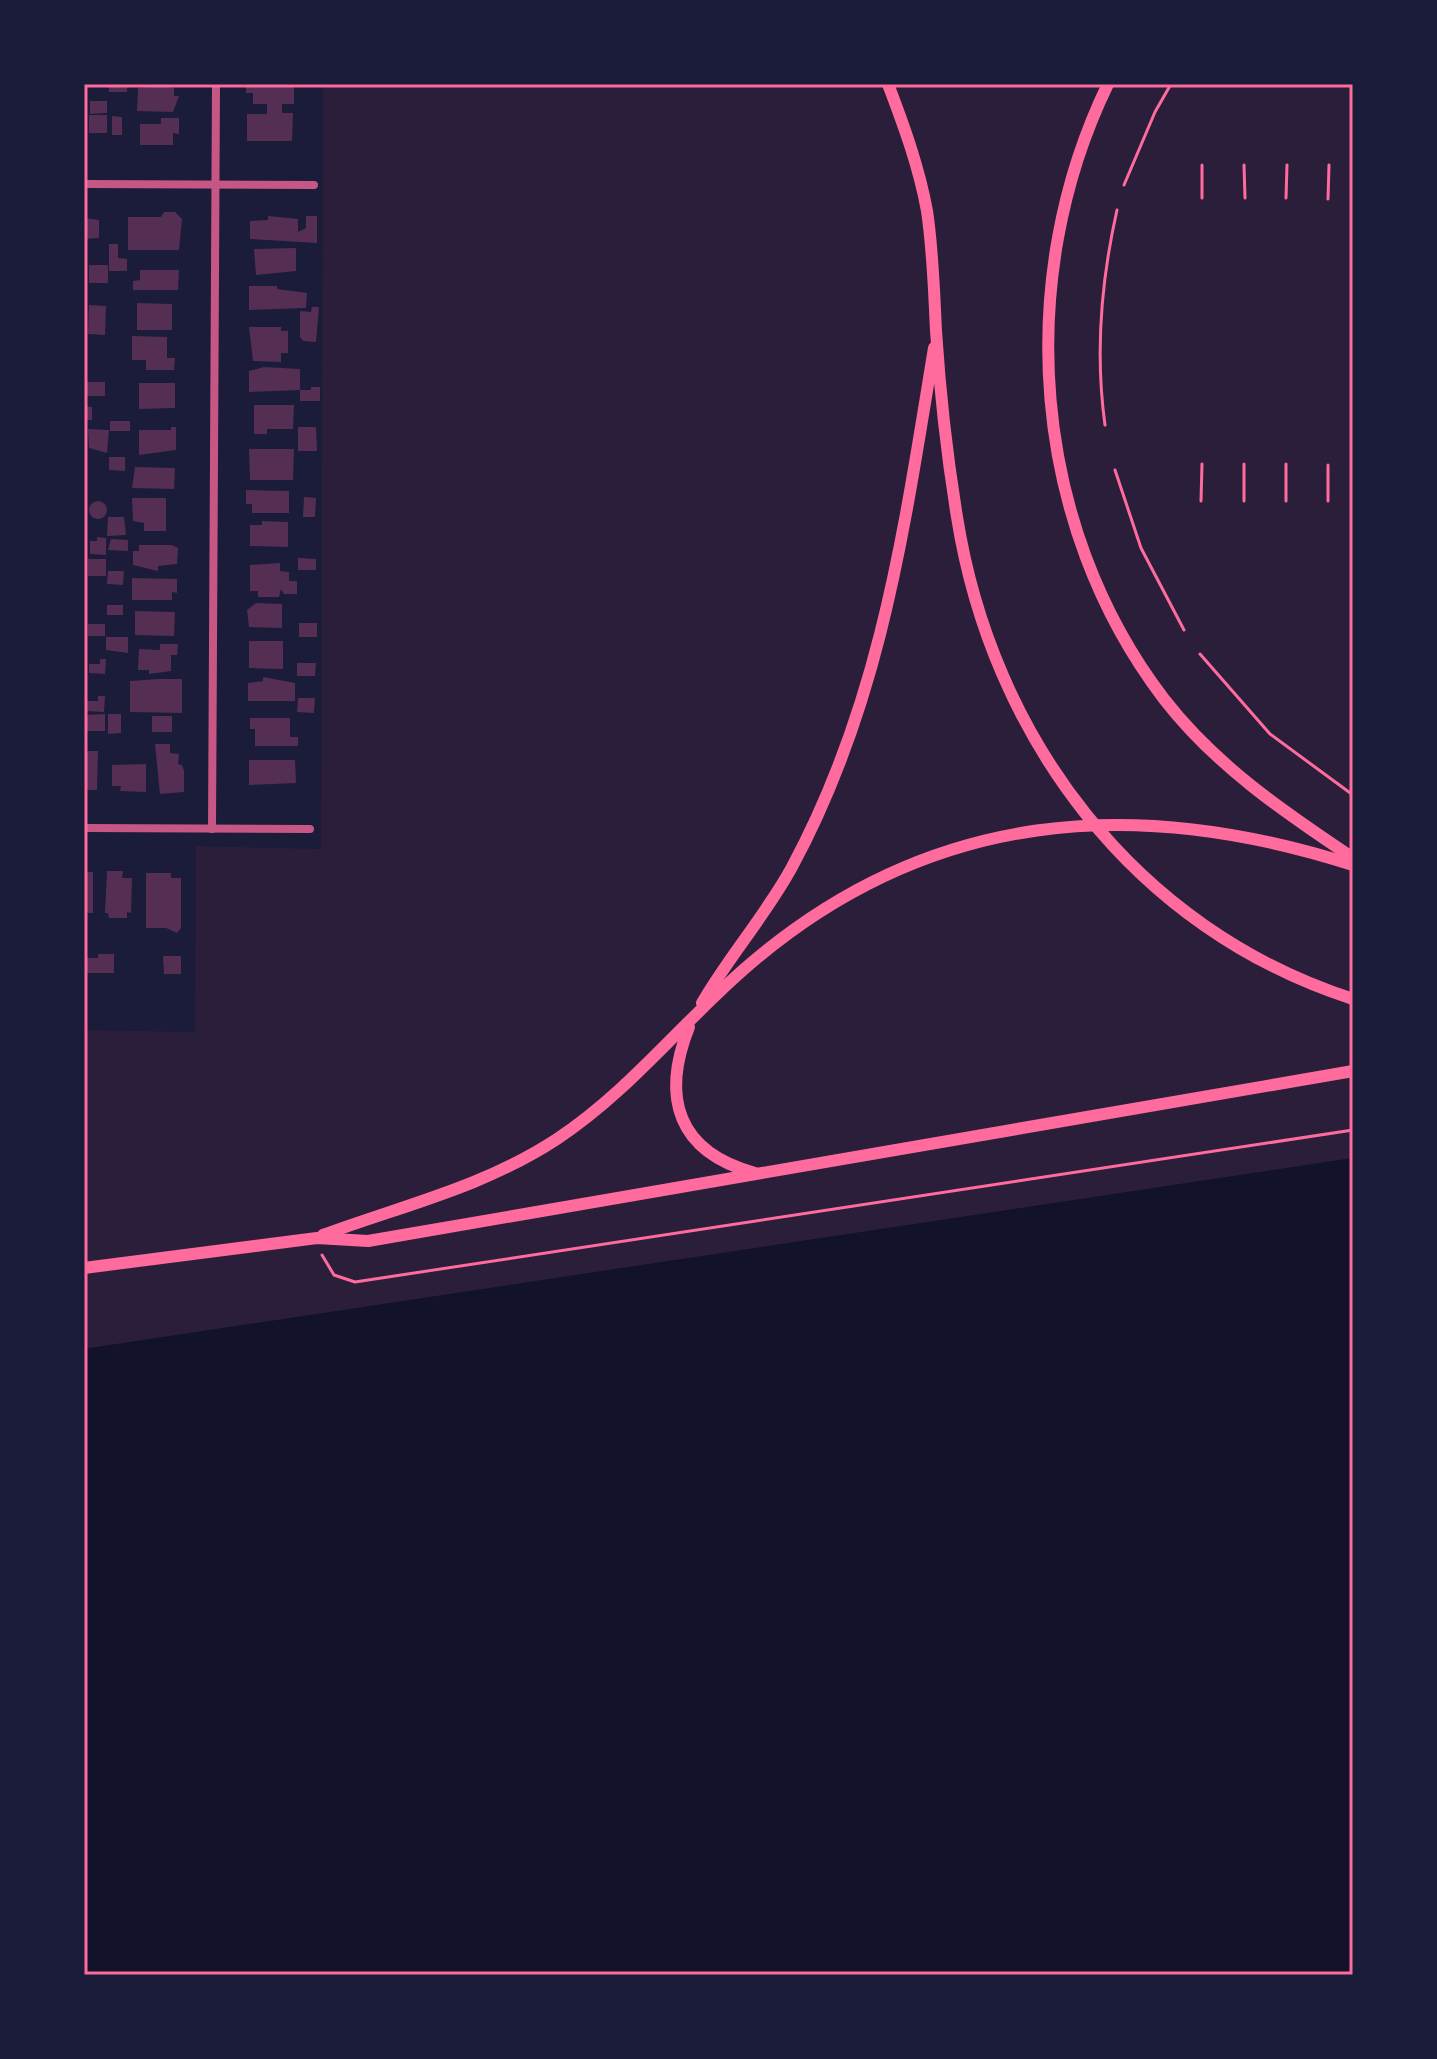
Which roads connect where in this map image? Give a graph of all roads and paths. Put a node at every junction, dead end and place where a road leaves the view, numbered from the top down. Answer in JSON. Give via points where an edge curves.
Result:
{"nodes":[{"id":1,"x":216,"y":84,"type":"edge"},
{"id":2,"x":888,"y":84,"type":"edge"},
{"id":3,"x":1108,"y":84,"type":"edge"},
{"id":4,"x":1171,"y":84,"type":"edge"},
{"id":5,"x":1202,"y":165,"type":"dead end"},
{"id":6,"x":1244,"y":165,"type":"dead end"},
{"id":7,"x":1287,"y":165,"type":"dead end"},
{"id":8,"x":1329,"y":165,"type":"dead end"},
{"id":9,"x":84,"y":184,"type":"edge"},
{"id":10,"x":215,"y":185,"type":"junction"},
{"id":11,"x":314,"y":185,"type":"dead end"},
{"id":12,"x":1124,"y":185,"type":"dead end"},
{"id":13,"x":1202,"y":198,"type":"dead end"},
{"id":14,"x":1245,"y":198,"type":"dead end"},
{"id":15,"x":1286,"y":198,"type":"dead end"},
{"id":16,"x":1328,"y":199,"type":"dead end"},
{"id":17,"x":1117,"y":210,"type":"dead end"},
{"id":18,"x":936,"y":333,"type":"junction"},
{"id":19,"x":1105,"y":425,"type":"dead end"},
{"id":20,"x":1202,"y":464,"type":"dead end"},
{"id":21,"x":1244,"y":464,"type":"dead end"},
{"id":22,"x":1286,"y":464,"type":"dead end"},
{"id":23,"x":1328,"y":465,"type":"dead end"},
{"id":24,"x":1115,"y":470,"type":"dead end"},
{"id":25,"x":1201,"y":501,"type":"dead end"},
{"id":26,"x":1244,"y":501,"type":"dead end"},
{"id":27,"x":1286,"y":501,"type":"dead end"},
{"id":28,"x":1328,"y":501,"type":"dead end"},
{"id":29,"x":1184,"y":630,"type":"dead end"},
{"id":30,"x":1200,"y":654,"type":"dead end"},
{"id":31,"x":1353,"y":795,"type":"edge"},
{"id":32,"x":84,"y":828,"type":"edge"},
{"id":33,"x":212,"y":829,"type":"junction"},
{"id":34,"x":310,"y":829,"type":"dead end"},
{"id":35,"x":1353,"y":858,"type":"edge"},
{"id":36,"x":1353,"y":865,"type":"edge"},
{"id":37,"x":1353,"y":999,"type":"edge"},
{"id":38,"x":691,"y":1021,"type":"junction"},
{"id":39,"x":1353,"y":1071,"type":"edge"},
{"id":40,"x":1353,"y":1130,"type":"edge"},
{"id":41,"x":759,"y":1175,"type":"junction"},
{"id":42,"x":317,"y":1238,"type":"junction"},
{"id":43,"x":84,"y":1268,"type":"edge"}],
"edges":[{"from":1,"to":10,"type":"street"},
{"from":2,"to":18,"type":"main road","via":[[913,151],[926,209]]},
{"from":3,"to":35,"type":"main road","via":[[1070,184],[1050,296],[1051,408],[1074,520],[1119,627],[1164,698],[1241,778]]},
{"from":4,"to":12,"type":"path"},
{"from":5,"to":13,"type":"path"},
{"from":6,"to":14,"type":"path"},
{"from":7,"to":15,"type":"path"},
{"from":8,"to":16,"type":"path"},
{"from":9,"to":10,"type":"street"},
{"from":10,"to":11,"type":"street"},
{"from":10,"to":33,"type":"street"},
{"from":17,"to":19,"type":"path","via":[[1100,333]]},
{"from":18,"to":37,"type":"main road","via":[[956,516],[969,578],[996,665],[1048,765],[1105,839],[1149,882],[1253,954]]},
{"from":18,"to":38,"type":"main road","via":[[900,561],[855,723],[792,866]]},
{"from":20,"to":25,"type":"path"},
{"from":21,"to":26,"type":"path"},
{"from":22,"to":27,"type":"path"},
{"from":23,"to":28,"type":"path"},
{"from":24,"to":29,"type":"path","via":[[1141,548]]},
{"from":30,"to":31,"type":"path","via":[[1270,734]]},
{"from":32,"to":33,"type":"street"},
{"from":33,"to":34,"type":"street"},
{"from":36,"to":38,"type":"main road","via":[[1237,834],[1168,826],[1061,828],[983,841],[913,864],[818,911],[746,967]]},
{"from":38,"to":41,"type":"main road","via":[[674,1072],[686,1126],[715,1157]]},
{"from":38,"to":42,"type":"main road","via":[[599,1107],[512,1166],[434,1200]]},
{"from":39,"to":41,"type":"main road"},
{"from":40,"to":42,"type":"path","via":[[355,1282],[328,1270]]},
{"from":41,"to":42,"type":"main road","via":[[368,1241]]},
{"from":42,"to":43,"type":"main road"}]}
